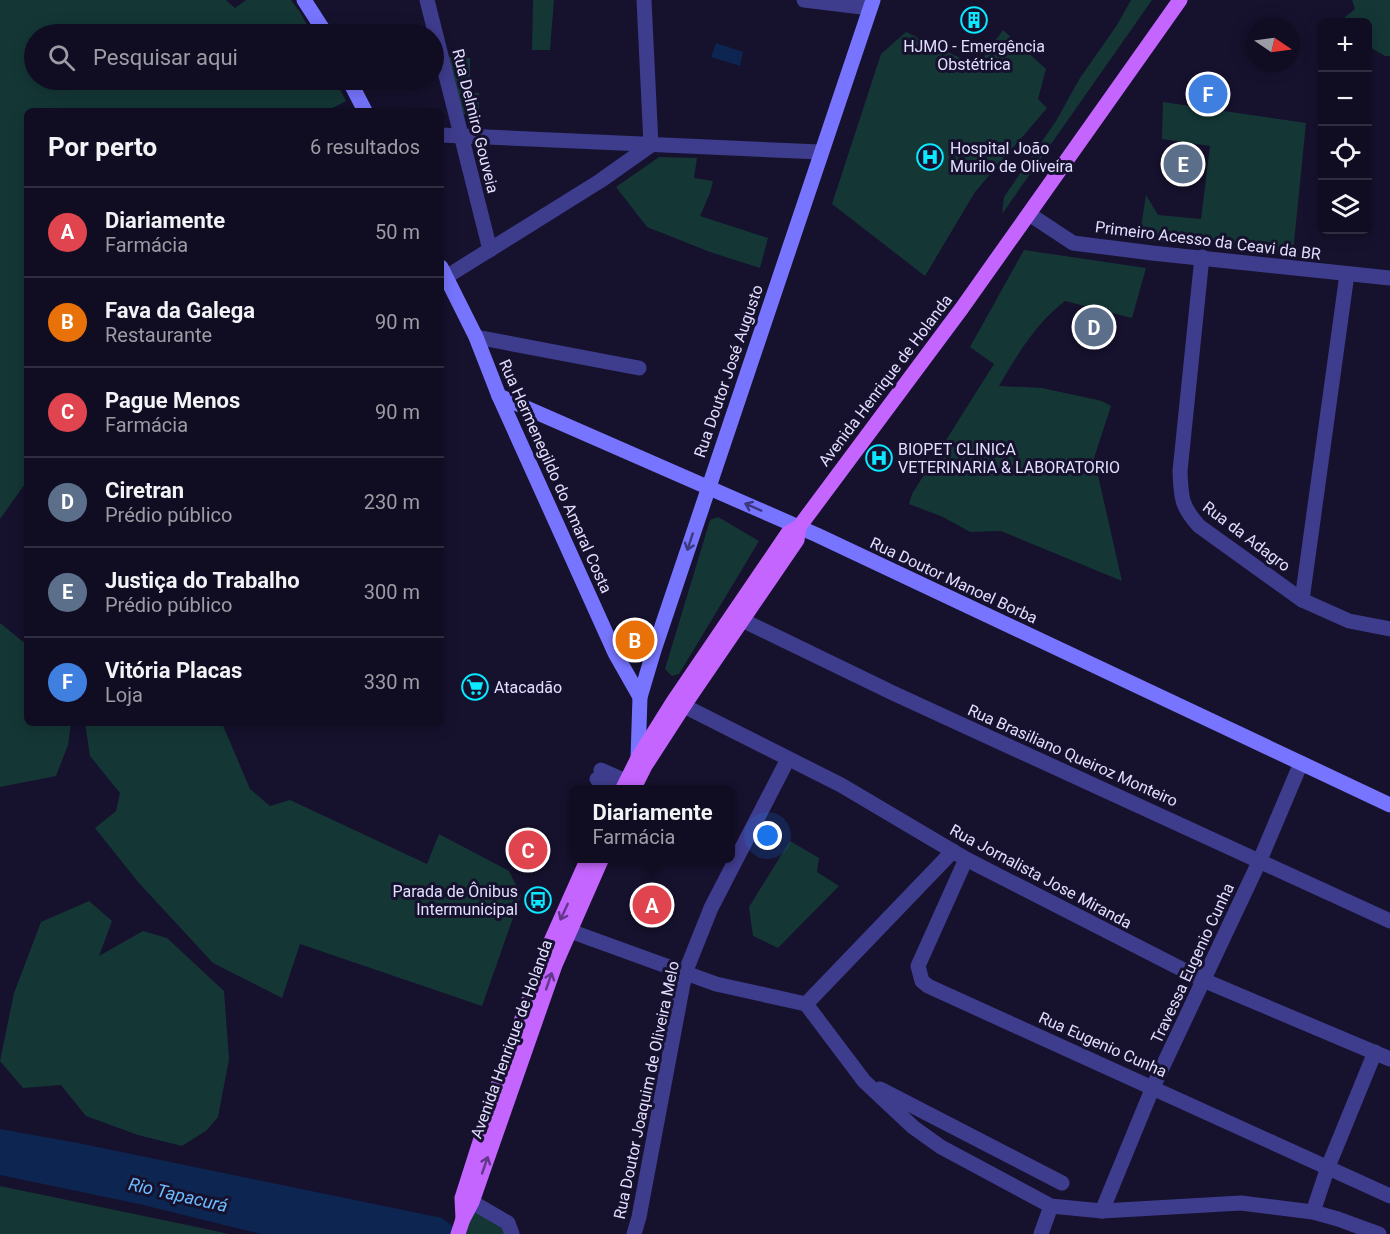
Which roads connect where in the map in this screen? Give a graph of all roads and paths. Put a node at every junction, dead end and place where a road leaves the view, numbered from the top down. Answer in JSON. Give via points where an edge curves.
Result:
{"nodes":[{"id":1,"x":304,"y":0,"type":"edge"},
{"id":2,"x":427,"y":0,"type":"edge"},
{"id":3,"x":644,"y":0,"type":"edge"},
{"id":4,"x":804,"y":0,"type":"edge"},
{"id":5,"x":1180,"y":0,"type":"edge"},
{"id":6,"x":871,"y":4,"type":"edge"},
{"id":7,"x":320,"y":24,"type":"edge"},
{"id":8,"x":433,"y":24,"type":"edge"},
{"id":9,"x":444,"y":68,"type":"edge"},
{"id":10,"x":354,"y":90,"type":"edge"},
{"id":11,"x":363,"y":108,"type":"edge"},
{"id":12,"x":444,"y":135,"type":"edge"},
{"id":13,"x":461,"y":136,"type":"junction"},
{"id":14,"x":651,"y":145,"type":"junction"},
{"id":15,"x":820,"y":152,"type":"junction"},
{"id":16,"x":1029,"y":214,"type":"junction"},
{"id":17,"x":490,"y":250,"type":"junction"},
{"id":18,"x":1202,"y":257,"type":"junction"},
{"id":19,"x":444,"y":272,"type":"edge"},
{"id":20,"x":444,"y":274,"type":"edge"},
{"id":21,"x":1347,"y":274,"type":"junction"},
{"id":22,"x":1390,"y":279,"type":"edge"},
{"id":23,"x":476,"y":337,"type":"junction"},
{"id":24,"x":639,"y":368,"type":"dead end"},
{"id":25,"x":499,"y":396,"type":"junction"},
{"id":26,"x":708,"y":486,"type":"junction"},
{"id":27,"x":799,"y":527,"type":"junction"},
{"id":28,"x":1302,"y":600,"type":"junction"},
{"id":29,"x":742,"y":620,"type":"junction"},
{"id":30,"x":1390,"y":629,"type":"edge"},
{"id":31,"x":640,"y":697,"type":"junction"},
{"id":32,"x":684,"y":706,"type":"junction"},
{"id":33,"x":638,"y":758,"type":"junction"},
{"id":34,"x":788,"y":759,"type":"junction"},
{"id":35,"x":1301,"y":763,"type":"junction"},
{"id":36,"x":599,"y":774,"type":"dead end"},
{"id":37,"x":621,"y":785,"type":"edge"},
{"id":38,"x":626,"y":785,"type":"edge"},
{"id":39,"x":627,"y":785,"type":"edge"},
{"id":40,"x":1390,"y":805,"type":"edge"},
{"id":41,"x":953,"y":851,"type":"junction"},
{"id":42,"x":966,"y":859,"type":"junction"},
{"id":43,"x":1260,"y":860,"type":"junction"},
{"id":44,"x":735,"y":862,"type":"edge"},
{"id":45,"x":586,"y":863,"type":"edge"},
{"id":46,"x":600,"y":863,"type":"edge"},
{"id":47,"x":734,"y":863,"type":"edge"},
{"id":48,"x":1390,"y":921,"type":"edge"},
{"id":49,"x":570,"y":931,"type":"junction"},
{"id":50,"x":685,"y":973,"type":"junction"},
{"id":51,"x":1203,"y":980,"type":"junction"},
{"id":52,"x":806,"y":1004,"type":"junction"},
{"id":53,"x":1375,"y":1052,"type":"junction"},
{"id":54,"x":1390,"y":1059,"type":"edge"},
{"id":55,"x":864,"y":1081,"type":"junction"},
{"id":56,"x":1153,"y":1087,"type":"junction"},
{"id":57,"x":1328,"y":1167,"type":"junction"},
{"id":58,"x":1062,"y":1183,"type":"dead end"},
{"id":59,"x":1390,"y":1196,"type":"edge"},
{"id":60,"x":472,"y":1202,"type":"junction"},
{"id":61,"x":1051,"y":1206,"type":"junction"},
{"id":62,"x":1102,"y":1211,"type":"junction"},
{"id":63,"x":1313,"y":1212,"type":"junction"},
{"id":64,"x":463,"y":1219,"type":"junction"},
{"id":65,"x":458,"y":1234,"type":"edge"},
{"id":66,"x":512,"y":1234,"type":"edge"},
{"id":67,"x":634,"y":1234,"type":"edge"},
{"id":68,"x":1041,"y":1234,"type":"edge"},
{"id":69,"x":1379,"y":1234,"type":"edge"}],
"edges":[{"from":1,"to":7,"type":"street"},
{"from":2,"to":8,"type":"street","name":"Rua Delmiro Gouveia"},
{"from":3,"to":14,"type":"street"},
{"from":4,"to":6,"type":"street"},
{"from":5,"to":16,"type":"main road","name":"Avenida Henrique de Holanda"},
{"from":6,"to":15,"type":"street","name":"Rua Doutor José Augusto"},
{"from":9,"to":13,"type":"street","name":"Rua Delmiro Gouveia"},
{"from":10,"to":11,"type":"street"},
{"from":12,"to":13,"type":"street"},
{"from":13,"to":14,"type":"street"},
{"from":13,"to":17,"type":"street","name":"Rua Delmiro Gouveia"},
{"from":14,"to":15,"type":"street"},
{"from":14,"to":17,"type":"street"},
{"from":15,"to":26,"type":"street","name":"Rua Doutor José Augusto"},
{"from":16,"to":18,"type":"street","name":"Primeiro Acesso da Ceavi da BR","via":[[1073,243]]},
{"from":16,"to":27,"type":"main road","name":"Avenida Henrique de Holanda"},
{"from":17,"to":19,"type":"street"},
{"from":18,"to":21,"type":"street","name":"Primeiro Acesso da Ceavi da BR"},
{"from":18,"to":28,"type":"street","name":"Rua da Adagro","via":[[1179,471],[1180,493],[1186,511],[1199,526]]},
{"from":20,"to":23,"type":"street","name":"Rua Hermenegildo do Amaral Costa"},
{"from":21,"to":22,"type":"street","name":"Primeiro Acesso da Ceavi da BR"},
{"from":21,"to":28,"type":"street"},
{"from":23,"to":24,"type":"street"},
{"from":23,"to":25,"type":"street","name":"Rua Hermenegildo do Amaral Costa"},
{"from":25,"to":26,"type":"street","name":"Rua Doutor Manoel Borba"},
{"from":25,"to":31,"type":"street","name":"Rua Hermenegildo do Amaral Costa","via":[[615,653]]},
{"from":27,"to":26,"type":"street","name":"Rua Doutor Manoel Borba","one_way":true},
{"from":26,"to":31,"type":"street","name":"Rua Doutor José Augusto","one_way":true},
{"from":27,"to":29,"type":"main road","name":"Avenida Henrique de Holanda","via":[[797,540]]},
{"from":27,"to":33,"type":"main road","via":[[788,533]]},
{"from":27,"to":35,"type":"street","name":"Rua Doutor Manoel Borba"},
{"from":28,"to":30,"type":"street","name":"Rua da Adagro","via":[[1349,621]]},
{"from":29,"to":32,"type":"main road","name":"Avenida Henrique de Holanda"},
{"from":29,"to":43,"type":"street","name":"Rua Brasiliano Queiroz Monteiro"},
{"from":31,"to":33,"type":"street","name":"Rua Doutor José Augusto"},
{"from":32,"to":34,"type":"street","name":"Rua Jornalista Jose Miranda"},
{"from":32,"to":39,"type":"main road","name":"Avenida Henrique de Holanda","via":[[645,766]]},
{"from":33,"to":38,"type":"main road"},
{"from":34,"to":41,"type":"street","name":"Rua Jornalista Jose Miranda","via":[[841,785]]},
{"from":34,"to":44,"type":"street","name":"Rua Doutor Joaquim de Oliveira Melo"},
{"from":35,"to":40,"type":"street","name":"Rua Doutor Manoel Borba"},
{"from":35,"to":43,"type":"street","name":"Travessa Eugenio Cunha"},
{"from":36,"to":37,"type":"street"},
{"from":41,"to":42,"type":"street","name":"Rua Jornalista Jose Miranda"},
{"from":41,"to":52,"type":"street"},
{"from":42,"to":51,"type":"street","name":"Rua Jornalista Jose Miranda"},
{"from":42,"to":56,"type":"street","name":"Rua Eugenio Cunha","via":[[918,966],[922,981]]},
{"from":43,"to":48,"type":"street","name":"Rua Brasiliano Queiroz Monteiro"},
{"from":43,"to":51,"type":"street","name":"Travessa Eugenio Cunha"},
{"from":45,"to":64,"type":"main road","one_way":true,"via":[[547,950],[500,1080],[462,1198]]},
{"from":46,"to":49,"type":"main road","name":"Avenida Henrique de Holanda"},
{"from":47,"to":50,"type":"street","name":"Rua Doutor Joaquim de Oliveira Melo"},
{"from":49,"to":50,"type":"street"},
{"from":60,"to":49,"type":"main road","name":"Avenida Henrique de Holanda","one_way":true},
{"from":50,"to":52,"type":"street"},
{"from":50,"to":67,"type":"street","name":"Rua Doutor Joaquim de Oliveira Melo"},
{"from":51,"to":53,"type":"street","name":"Rua Jornalista Jose Miranda"},
{"from":51,"to":56,"type":"street","name":"Travessa Eugenio Cunha"},
{"from":52,"to":55,"type":"street"},
{"from":53,"to":54,"type":"street","name":"Rua Jornalista Jose Miranda"},
{"from":53,"to":57,"type":"street"},
{"from":55,"to":58,"type":"street"},
{"from":55,"to":61,"type":"street","via":[[941,1147]]},
{"from":56,"to":57,"type":"street","name":"Rua Eugenio Cunha"},
{"from":56,"to":62,"type":"street","name":"Travessa Eugenio Cunha"},
{"from":57,"to":59,"type":"street","name":"Rua Eugenio Cunha"},
{"from":57,"to":63,"type":"street"},
{"from":60,"to":64,"type":"main road","name":"Avenida Henrique de Holanda"},
{"from":60,"to":66,"type":"street","via":[[508,1223]]},
{"from":61,"to":62,"type":"street"},
{"from":61,"to":68,"type":"street"},
{"from":62,"to":63,"type":"street","via":[[1241,1203]]},
{"from":63,"to":69,"type":"street"},
{"from":64,"to":65,"type":"main road","name":"Avenida Henrique de Holanda"}]}
